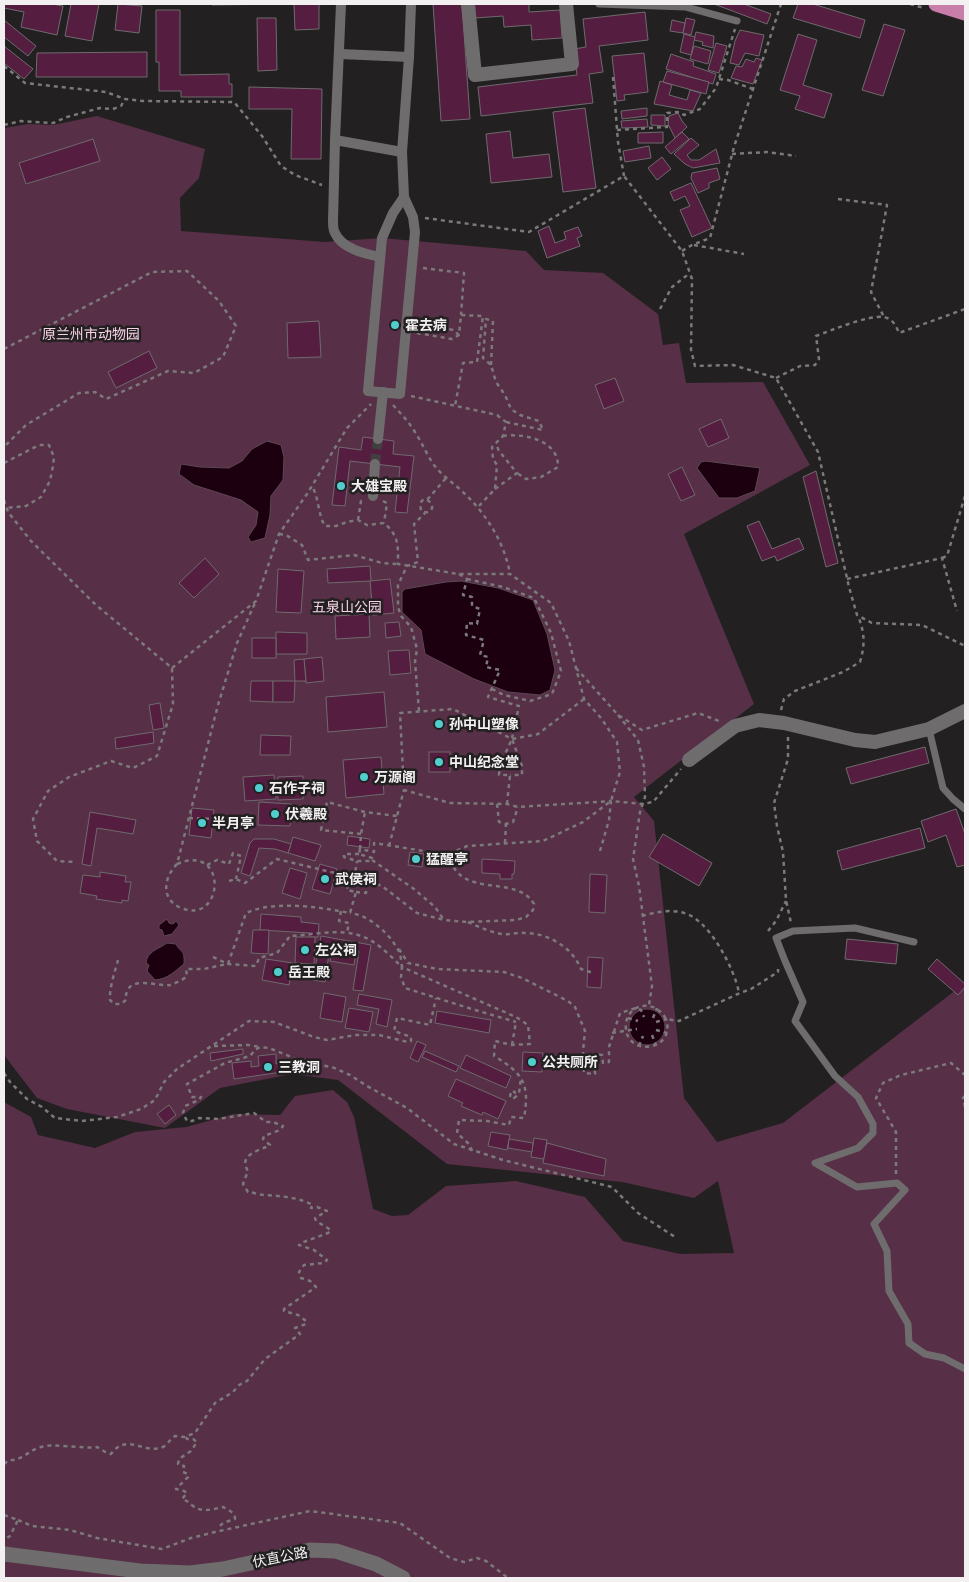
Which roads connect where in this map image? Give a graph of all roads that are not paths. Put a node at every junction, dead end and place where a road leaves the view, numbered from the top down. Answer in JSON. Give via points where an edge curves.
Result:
{"nodes":[{"id":1,"x":341,"y":4,"type":"edge"},
{"id":2,"x":411,"y":4,"type":"edge"},
{"id":3,"x":468,"y":4,"type":"edge"},
{"id":4,"x":566,"y":4,"type":"edge"},
{"id":5,"x":600,"y":4,"type":"edge"},
{"id":6,"x":936,"y":4,"type":"edge"},
{"id":7,"x":965,"y":13,"type":"edge"},
{"id":8,"x":737,"y":21,"type":"road end"},
{"id":9,"x":340,"y":54,"type":"junction"},
{"id":10,"x":409,"y":57,"type":"junction"},
{"id":11,"x":335,"y":140,"type":"junction"},
{"id":12,"x":402,"y":152,"type":"junction"},
{"id":13,"x":404,"y":197,"type":"junction"},
{"id":14,"x":380,"y":257,"type":"junction"},
{"id":15,"x":383,"y":392,"type":"junction"},
{"id":16,"x":378,"y":439,"type":"tunnel mouth"},
{"id":17,"x":375,"y":464,"type":"tunnel mouth"},
{"id":18,"x":373,"y":496,"type":"road end"},
{"id":19,"x":965,"y":711,"type":"edge"},
{"id":20,"x":929,"y":729,"type":"junction"},
{"id":21,"x":689,"y":760,"type":"road end"},
{"id":22,"x":965,"y":809,"type":"edge"},
{"id":23,"x":914,"y":942,"type":"dead end"},
{"id":24,"x":965,"y":1369,"type":"edge"},
{"id":25,"x":4,"y":1554,"type":"edge"},
{"id":26,"x":403,"y":1578,"type":"edge"}],
"edges":[{"from":1,"to":9,"type":"street"},
{"from":2,"to":10,"type":"street"},
{"from":3,"to":4,"type":"street","via":[[475,75],[572,64]]},
{"from":5,"to":8,"type":"lane","via":[[686,7]]},
{"from":6,"to":7,"type":"highway"},
{"from":9,"to":10,"type":"street"},
{"from":9,"to":11,"type":"street"},
{"from":10,"to":12,"type":"street"},
{"from":11,"to":12,"type":"street"},
{"from":11,"to":14,"type":"street","via":[[335,234],[354,249]]},
{"from":12,"to":13,"type":"street"},
{"from":13,"to":14,"type":"street","via":[[382,238]]},
{"from":13,"to":15,"type":"street","via":[[413,217],[415,232],[400,394]]},
{"from":14,"to":15,"type":"street","via":[[368,391]]},
{"from":15,"to":16,"type":"street"},
{"from":17,"to":18,"type":"street"},
{"from":19,"to":20,"type":"street"},
{"from":20,"to":21,"type":"street","via":[[875,742],[759,720],[735,726]]},
{"from":20,"to":22,"type":"lane","via":[[943,788]]},
{"from":23,"to":24,"type":"lane","via":[[855,928],[793,931],[776,938],[803,1002],[796,1021],[835,1076],[858,1097],[872,1124],[872,1133],[858,1148],[815,1163],[857,1187],[897,1183],[905,1190],[874,1224],[887,1251],[889,1291],[908,1324],[909,1343],[925,1354],[944,1358]]},
{"from":25,"to":26,"type":"main road","name":"伏直公路","via":[[140,1571],[190,1573],[310,1550],[336,1551],[376,1564]]}]}
